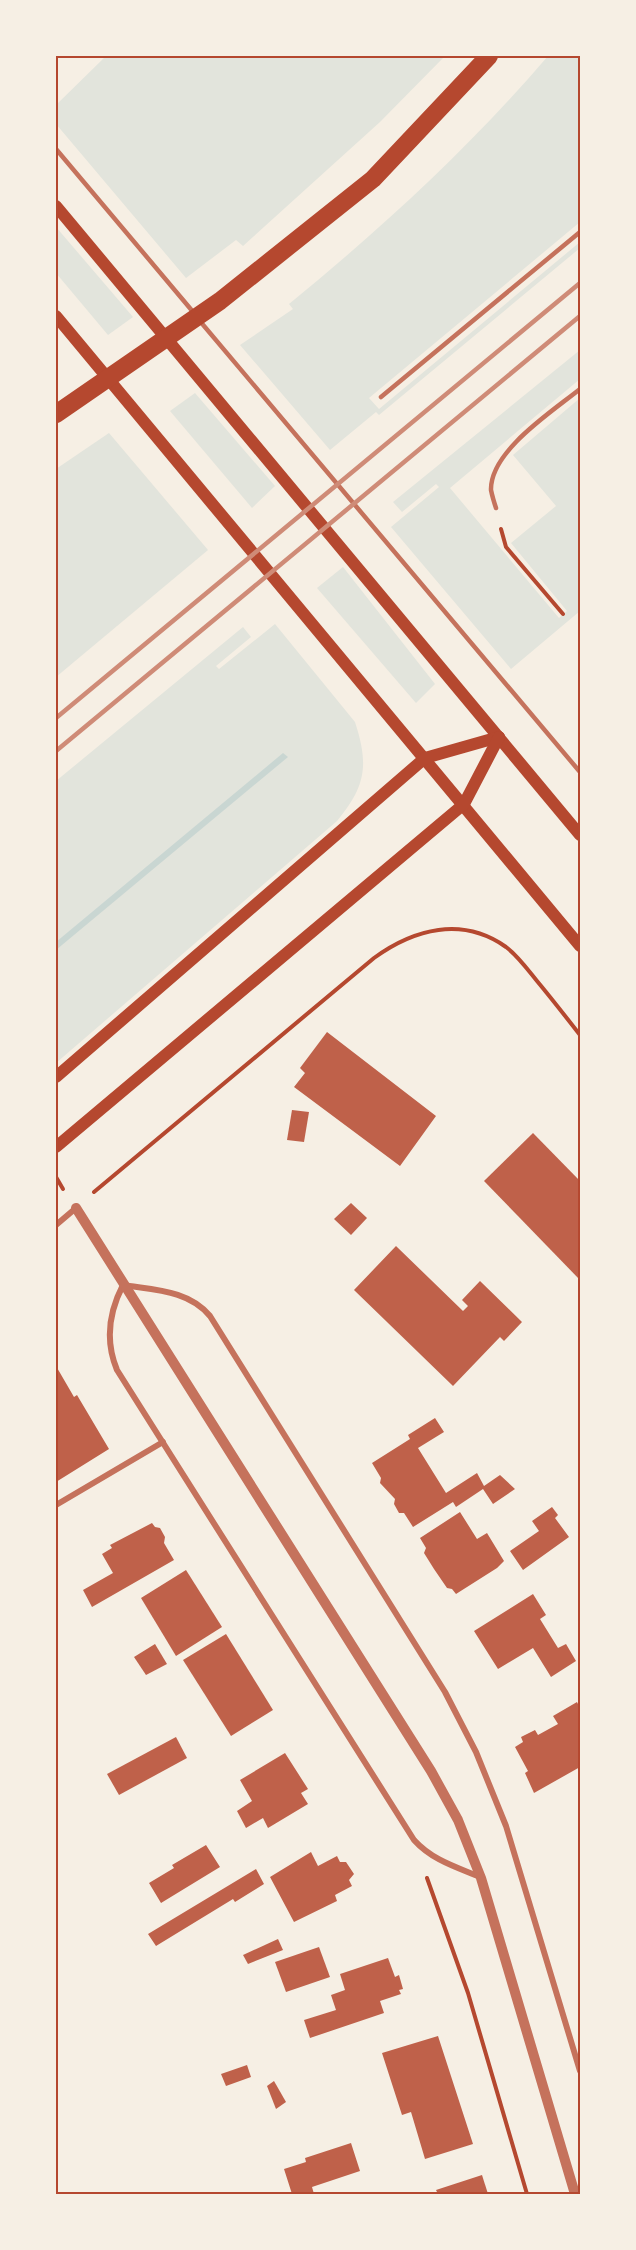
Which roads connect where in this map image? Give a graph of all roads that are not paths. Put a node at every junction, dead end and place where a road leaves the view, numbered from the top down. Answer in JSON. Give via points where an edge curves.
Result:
{"nodes":[{"id":1,"x":489,"y":56,"type":"edge"},
{"id":2,"x":56,"y":149,"type":"edge"},
{"id":3,"x":56,"y":206,"type":"edge"},
{"id":4,"x":580,"y":232,"type":"edge"},
{"id":5,"x":56,"y":316,"type":"edge"},
{"id":6,"x":580,"y":389,"type":"edge"},
{"id":7,"x":381,"y":397,"type":"dead end"},
{"id":8,"x":57,"y":413,"type":"edge"},
{"id":9,"x":496,"y":508,"type":"dead end"},
{"id":10,"x":499,"y":737,"type":"junction"},
{"id":11,"x":425,"y":758,"type":"junction"},
{"id":12,"x":580,"y":772,"type":"edge"},
{"id":13,"x":464,"y":804,"type":"junction"},
{"id":14,"x":580,"y":835,"type":"edge"},
{"id":15,"x":580,"y":946,"type":"edge"},
{"id":16,"x":56,"y":1077,"type":"edge"},
{"id":17,"x":56,"y":1147,"type":"edge"},
{"id":18,"x":76,"y":1208,"type":"joint"},
{"id":19,"x":56,"y":1225,"type":"edge"},
{"id":20,"x":123,"y":1285,"type":"junction"},
{"id":21,"x":163,"y":1442,"type":"junction"},
{"id":22,"x":56,"y":1505,"type":"edge"},
{"id":23,"x":481,"y":1878,"type":"junction"},
{"id":24,"x":580,"y":2072,"type":"edge"},
{"id":25,"x":577,"y":2193,"type":"edge"}],
"edges":[{"from":1,"to":8,"type":"highway","via":[[373,179],[220,301]]},
{"from":2,"to":12,"type":"lane"},
{"from":3,"to":10,"type":"main road"},
{"from":4,"to":7,"type":"lane"},
{"from":5,"to":11,"type":"main road"},
{"from":6,"to":9,"type":"lane","via":[[503,455],[491,490]]},
{"from":10,"to":11,"type":"main road"},
{"from":10,"to":13,"type":"main road"},
{"from":10,"to":14,"type":"main road"},
{"from":11,"to":13,"type":"main road"},
{"from":11,"to":16,"type":"main road"},
{"from":13,"to":15,"type":"main road"},
{"from":13,"to":17,"type":"main road"},
{"from":18,"to":19,"type":"street"},
{"from":18,"to":20,"type":"street"},
{"from":20,"to":21,"type":"street","via":[[111,1317],[111,1356]]},
{"from":20,"to":23,"type":"street","via":[[431,1771],[459,1820]]},
{"from":20,"to":24,"type":"street","via":[[186,1297],[210,1316],[445,1692],[476,1752],[506,1826]]},
{"from":21,"to":22,"type":"street"},
{"from":21,"to":23,"type":"street","via":[[414,1840],[428,1854]]},
{"from":23,"to":25,"type":"street"}]}
